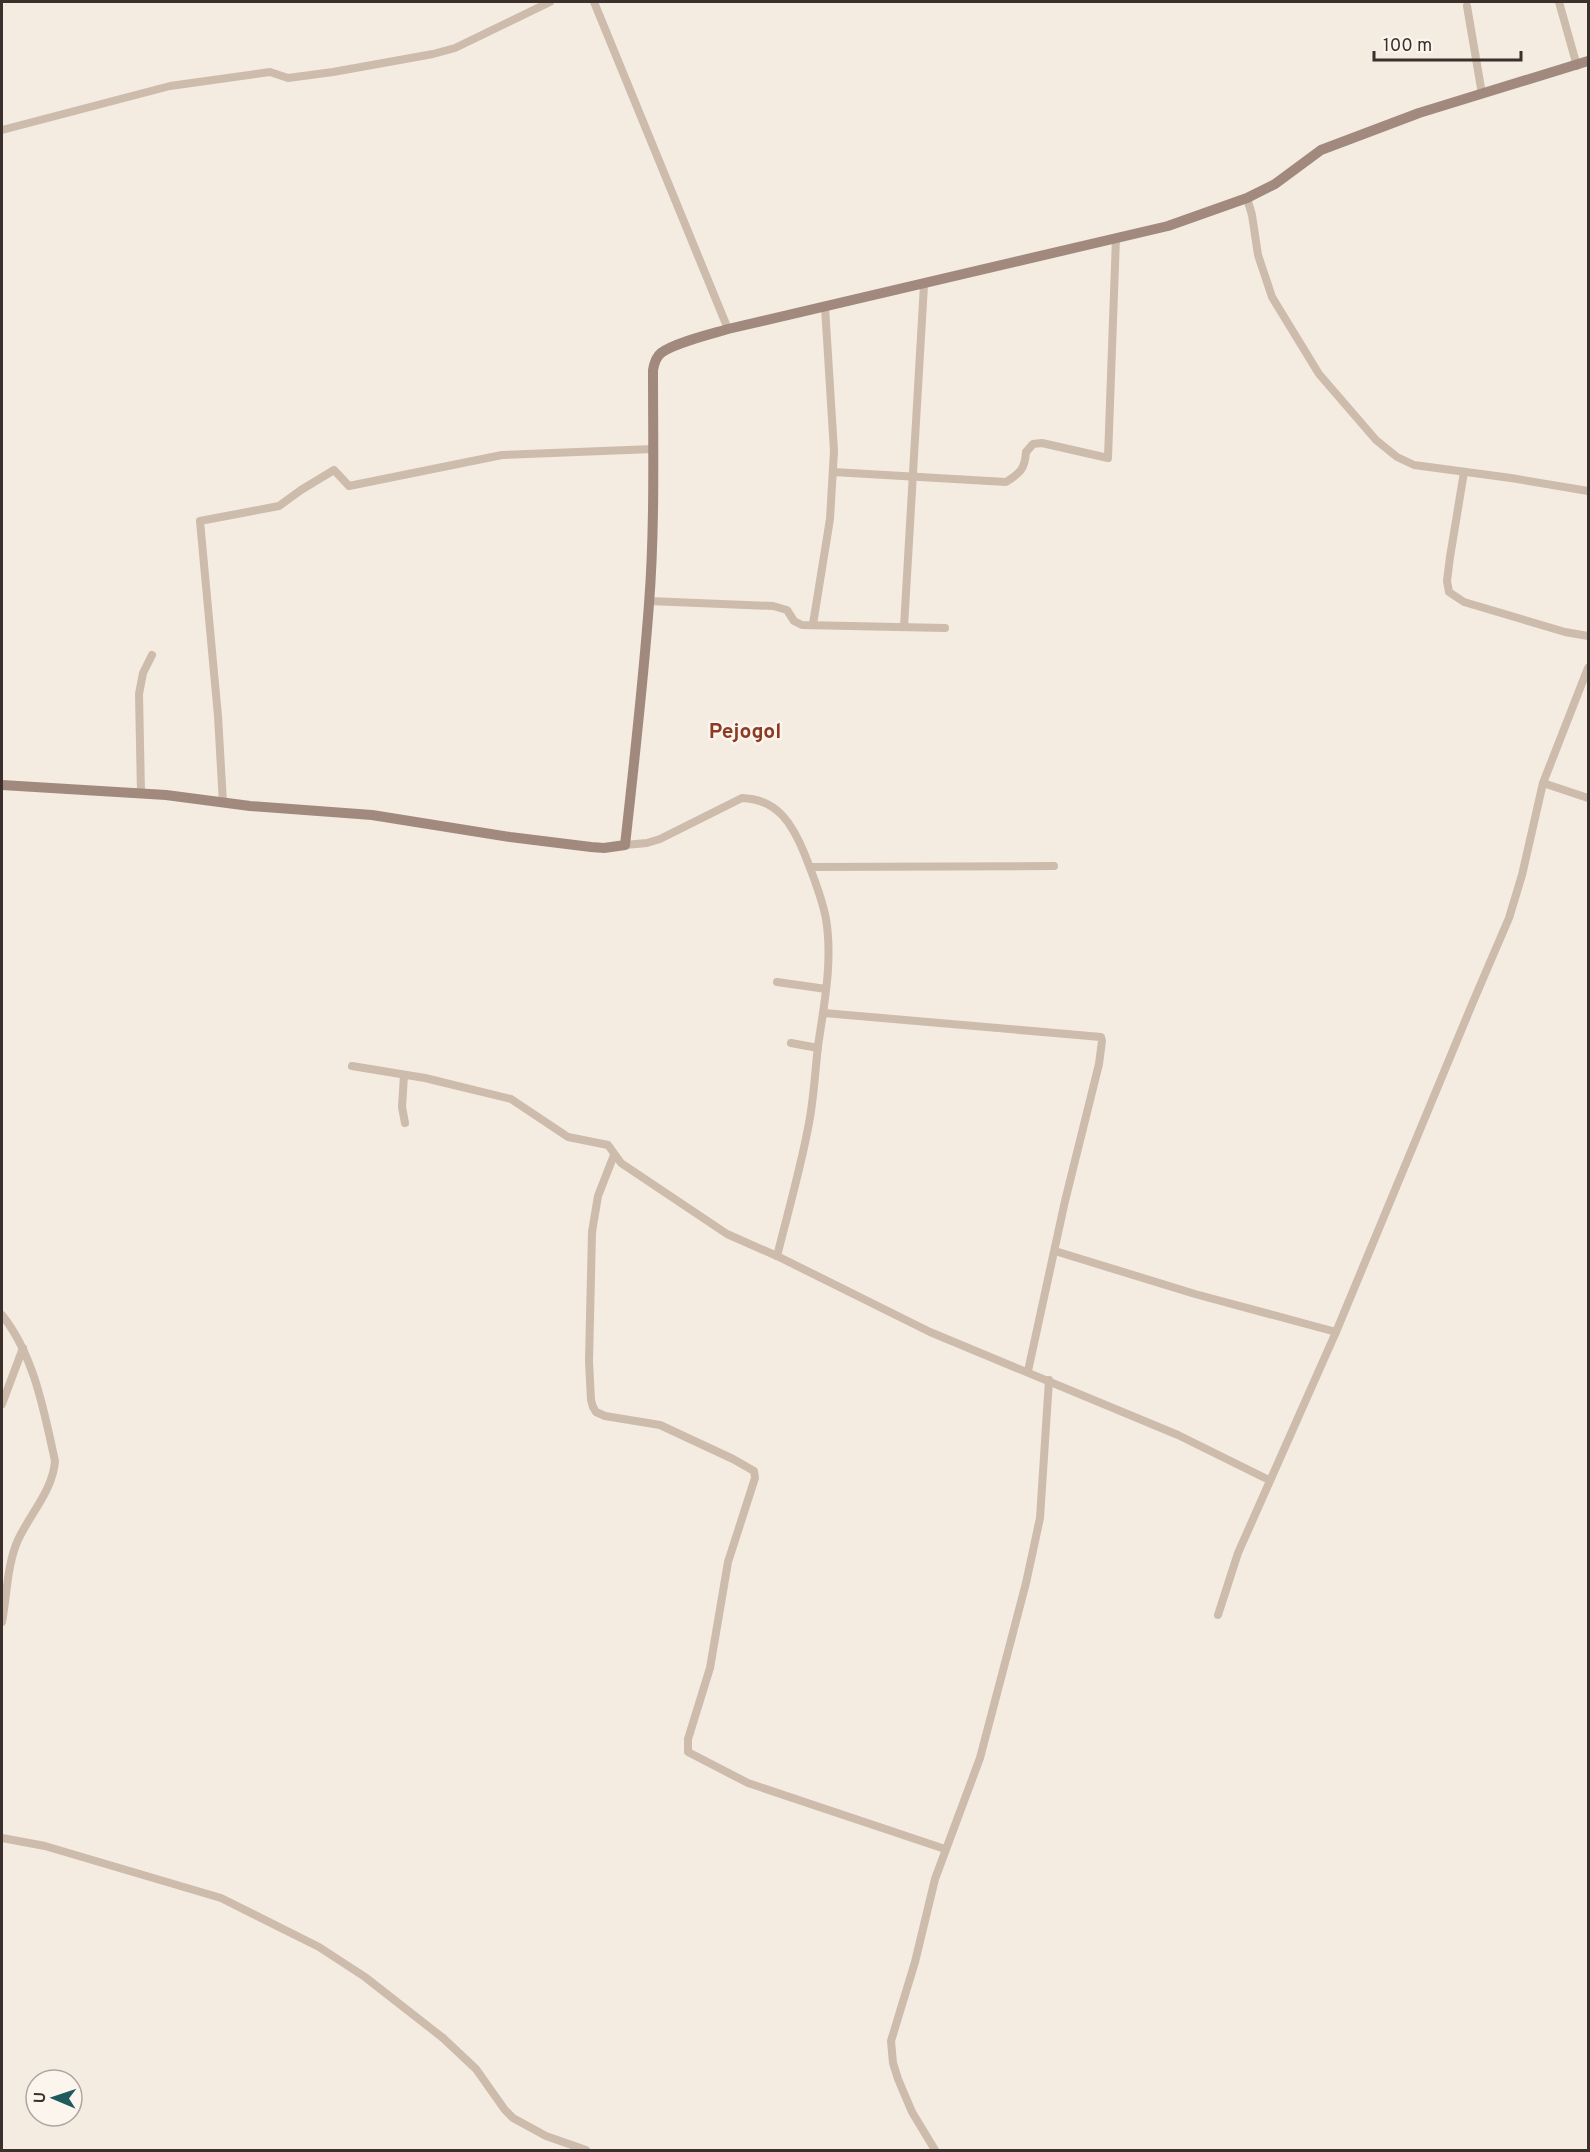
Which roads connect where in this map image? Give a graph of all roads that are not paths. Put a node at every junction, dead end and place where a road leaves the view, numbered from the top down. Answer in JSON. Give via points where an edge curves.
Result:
{"nodes":[{"id":1,"x":550,"y":2,"type":"edge"},
{"id":2,"x":594,"y":2,"type":"edge"},
{"id":3,"x":1559,"y":2,"type":"edge"},
{"id":4,"x":1467,"y":6,"type":"dead end"},
{"id":5,"x":1588,"y":62,"type":"edge"},
{"id":6,"x":1577,"y":66,"type":"junction"},
{"id":7,"x":1482,"y":94,"type":"junction"},
{"id":8,"x":2,"y":130,"type":"edge"},
{"id":9,"x":1247,"y":198,"type":"junction"},
{"id":10,"x":1116,"y":238,"type":"junction"},
{"id":11,"x":924,"y":285,"type":"junction"},
{"id":12,"x":825,"y":307,"type":"junction"},
{"id":13,"x":728,"y":329,"type":"junction"},
{"id":14,"x":653,"y":449,"type":"junction"},
{"id":15,"x":833,"y":472,"type":"junction"},
{"id":16,"x":1464,"y":472,"type":"junction"},
{"id":17,"x":913,"y":476,"type":"junction"},
{"id":18,"x":1588,"y":491,"type":"edge"},
{"id":19,"x":649,"y":602,"type":"junction"},
{"id":20,"x":813,"y":624,"type":"junction"},
{"id":21,"x":904,"y":627,"type":"junction"},
{"id":22,"x":945,"y":628,"type":"dead end"},
{"id":23,"x":1588,"y":636,"type":"edge"},
{"id":24,"x":152,"y":655,"type":"dead end"},
{"id":25,"x":1588,"y":668,"type":"edge"},
{"id":26,"x":1544,"y":783,"type":"junction"},
{"id":27,"x":2,"y":785,"type":"edge"},
{"id":28,"x":141,"y":793,"type":"junction"},
{"id":29,"x":1588,"y":798,"type":"edge"},
{"id":30,"x":223,"y":802,"type":"junction"},
{"id":31,"x":625,"y":845,"type":"junction"},
{"id":32,"x":1054,"y":866,"type":"dead end"},
{"id":33,"x":810,"y":867,"type":"junction"},
{"id":34,"x":777,"y":982,"type":"dead end"},
{"id":35,"x":826,"y":989,"type":"junction"},
{"id":36,"x":824,"y":1013,"type":"junction"},
{"id":37,"x":791,"y":1042,"type":"dead end"},
{"id":38,"x":818,"y":1048,"type":"junction"},
{"id":39,"x":352,"y":1066,"type":"dead end"},
{"id":40,"x":404,"y":1074,"type":"junction"},
{"id":41,"x":405,"y":1123,"type":"dead end"},
{"id":42,"x":614,"y":1155,"type":"junction"},
{"id":43,"x":1055,"y":1251,"type":"junction"},
{"id":44,"x":777,"y":1256,"type":"junction"},
{"id":45,"x":2,"y":1315,"type":"edge"},
{"id":46,"x":1336,"y":1332,"type":"junction"},
{"id":47,"x":23,"y":1348,"type":"junction"},
{"id":48,"x":1028,"y":1371,"type":"junction"},
{"id":49,"x":1049,"y":1380,"type":"junction"},
{"id":50,"x":2,"y":1404,"type":"edge"},
{"id":51,"x":1269,"y":1480,"type":"junction"},
{"id":52,"x":1218,"y":1615,"type":"dead end"},
{"id":53,"x":2,"y":1622,"type":"edge"},
{"id":54,"x":2,"y":1838,"type":"edge"},
{"id":55,"x":945,"y":1849,"type":"junction"},
{"id":56,"x":586,"y":2151,"type":"edge"},
{"id":57,"x":934,"y":2151,"type":"edge"}],
"edges":[{"from":1,"to":8,"type":"street","via":[[455,48],[433,54],[288,78],[270,72],[170,86]]},
{"from":2,"to":13,"type":"street"},
{"from":3,"to":6,"type":"street"},
{"from":4,"to":7,"type":"street"},
{"from":5,"to":6,"type":"street"},
{"from":6,"to":7,"type":"street"},
{"from":7,"to":9,"type":"street","via":[[1321,150],[1275,184]]},
{"from":9,"to":10,"type":"street","via":[[1168,226]]},
{"from":9,"to":16,"type":"street","via":[[1258,255],[1272,297],[1319,374],[1376,440],[1397,457],[1414,465]]},
{"from":10,"to":11,"type":"street"},
{"from":10,"to":17,"type":"street","via":[[1108,458],[1042,443],[1033,444],[1026,452],[1022,469],[1006,483]]},
{"from":11,"to":12,"type":"street"},
{"from":11,"to":17,"type":"street"},
{"from":12,"to":13,"type":"street"},
{"from":12,"to":15,"type":"street"},
{"from":13,"to":14,"type":"street","via":[[674,347],[654,362]]},
{"from":14,"to":19,"type":"street"},
{"from":14,"to":30,"type":"street","via":[[502,455],[349,486],[334,470],[279,506],[200,521]]},
{"from":15,"to":17,"type":"street"},
{"from":15,"to":20,"type":"street","via":[[830,519]]},
{"from":16,"to":18,"type":"street"},
{"from":16,"to":23,"type":"street","via":[[1448,573],[1449,592],[1464,602]]},
{"from":17,"to":21,"type":"street"},
{"from":19,"to":20,"type":"street","via":[[773,606],[787,610],[799,624]]},
{"from":19,"to":31,"type":"street"},
{"from":20,"to":21,"type":"street"},
{"from":21,"to":22,"type":"street"},
{"from":24,"to":28,"type":"street","via":[[143,673],[140,693]]},
{"from":25,"to":26,"type":"street"},
{"from":26,"to":29,"type":"street"},
{"from":26,"to":46,"type":"street","via":[[1509,918]]},
{"from":27,"to":28,"type":"street"},
{"from":28,"to":30,"type":"street"},
{"from":30,"to":31,"type":"street","via":[[372,815],[591,847]]},
{"from":31,"to":33,"type":"street","via":[[660,839],[742,798],[757,798],[789,822]]},
{"from":32,"to":33,"type":"street"},
{"from":33,"to":35,"type":"street","via":[[826,922]]},
{"from":34,"to":35,"type":"street"},
{"from":35,"to":36,"type":"street"},
{"from":36,"to":38,"type":"street"},
{"from":36,"to":43,"type":"street","via":[[1101,1037],[1099,1064]]},
{"from":37,"to":38,"type":"street"},
{"from":38,"to":44,"type":"street","via":[[809,1124]]},
{"from":39,"to":40,"type":"street"},
{"from":40,"to":41,"type":"street"},
{"from":40,"to":42,"type":"street","via":[[511,1099],[562,1134],[605,1143]]},
{"from":42,"to":44,"type":"street","via":[[727,1234]]},
{"from":42,"to":55,"type":"street","via":[[598,1196],[592,1232],[593,1407],[605,1416],[660,1425],[733,1459],[754,1471],[755,1478],[728,1562],[710,1668],[688,1739],[688,1752],[748,1783]]},
{"from":43,"to":46,"type":"street"},
{"from":43,"to":48,"type":"street"},
{"from":44,"to":48,"type":"street","via":[[930,1332]]},
{"from":45,"to":47,"type":"street"},
{"from":46,"to":51,"type":"street"},
{"from":47,"to":50,"type":"street"},
{"from":47,"to":53,"type":"street","via":[[55,1465],[40,1502],[18,1539]]},
{"from":48,"to":49,"type":"street"},
{"from":49,"to":51,"type":"street","via":[[1178,1435]]},
{"from":49,"to":55,"type":"street","via":[[1040,1518],[1033,1550],[980,1758]]},
{"from":51,"to":52,"type":"street","via":[[1238,1553]]},
{"from":54,"to":56,"type":"street","via":[[45,1846],[221,1898],[319,1947],[365,1977],[443,2038],[476,2069],[513,2118]]},
{"from":55,"to":57,"type":"street","via":[[891,2041],[898,2079]]}]}
